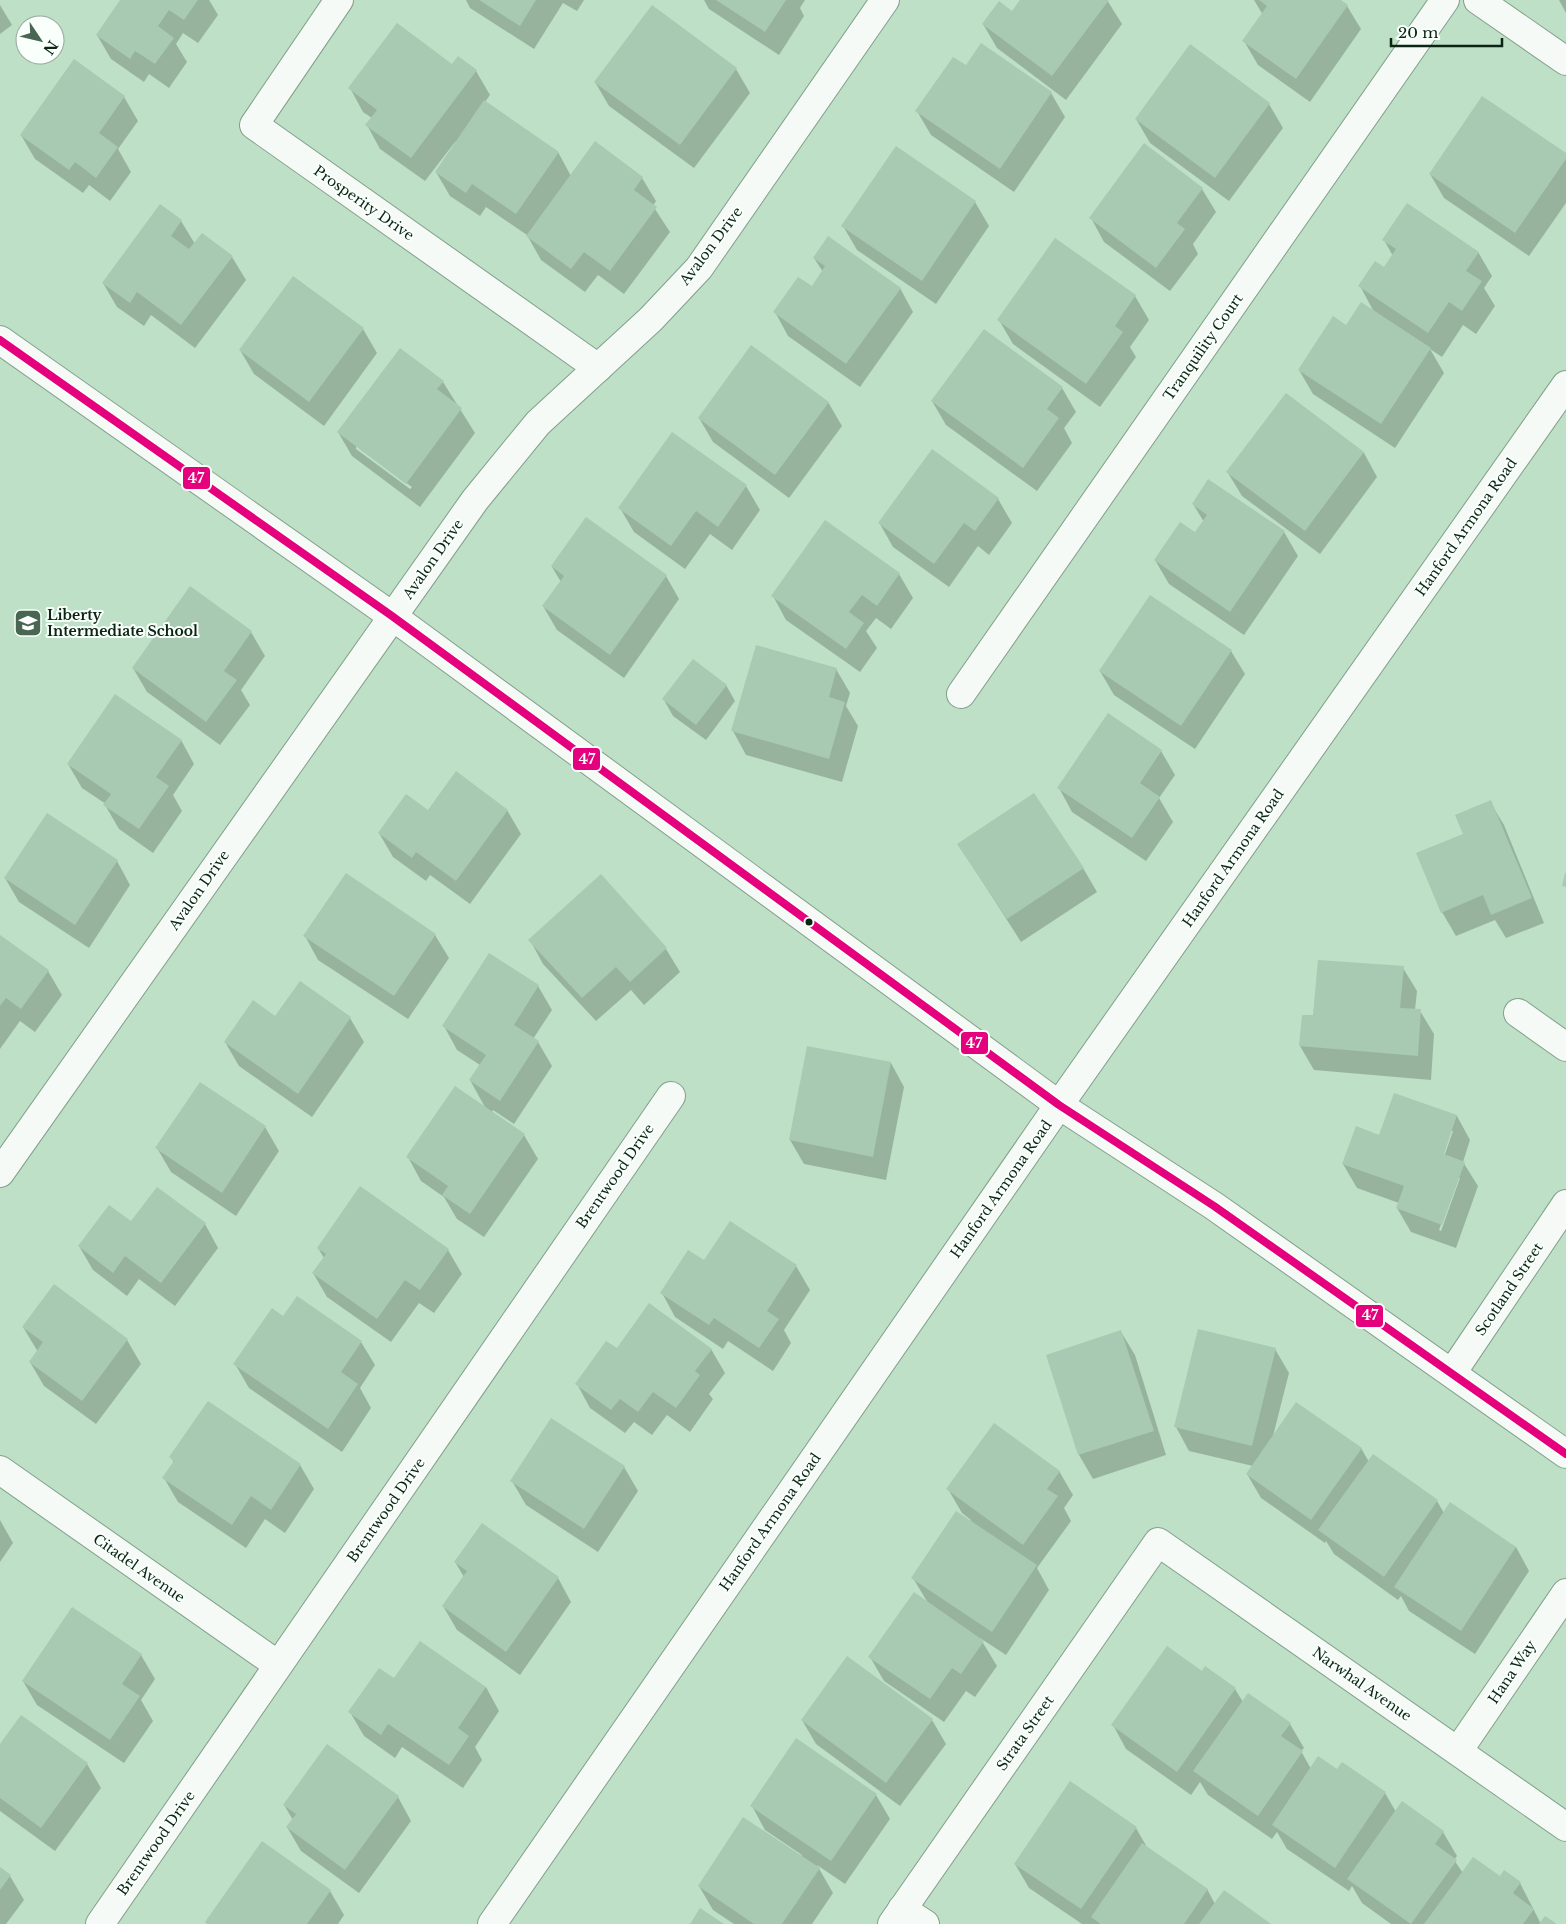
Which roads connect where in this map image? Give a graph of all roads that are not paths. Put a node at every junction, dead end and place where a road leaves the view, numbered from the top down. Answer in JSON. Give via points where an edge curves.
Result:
{"nodes":[{"id":1,"x":340,"y":0,"type":"edge"},
{"id":2,"x":885,"y":0,"type":"edge"},
{"id":3,"x":1445,"y":0,"type":"edge"},
{"id":4,"x":1478,"y":0,"type":"edge"},
{"id":5,"x":1566,"y":61,"type":"edge"},
{"id":6,"x":0,"y":340,"type":"edge"},
{"id":7,"x":598,"y":368,"type":"junction"},
{"id":8,"x":1566,"y":385,"type":"edge"},
{"id":9,"x":392,"y":616,"type":"junction"},
{"id":10,"x":960,"y":694,"type":"dead end"},
{"id":11,"x":1518,"y":1014,"type":"dead end"},
{"id":12,"x":1566,"y":1047,"type":"edge"},
{"id":13,"x":671,"y":1096,"type":"dead end"},
{"id":14,"x":1059,"y":1105,"type":"junction"},
{"id":15,"x":0,"y":1174,"type":"edge"},
{"id":16,"x":1566,"y":1204,"type":"edge"},
{"id":17,"x":1452,"y":1373,"type":"junction"},
{"id":18,"x":1566,"y":1454,"type":"edge"},
{"id":19,"x":0,"y":1470,"type":"edge"},
{"id":20,"x":1158,"y":1542,"type":"joint"},
{"id":21,"x":1566,"y":1593,"type":"edge"},
{"id":22,"x":278,"y":1666,"type":"junction"},
{"id":23,"x":1458,"y":1751,"type":"junction"},
{"id":24,"x":1566,"y":1827,"type":"edge"},
{"id":25,"x":897,"y":1916,"type":"edge"},
{"id":26,"x":100,"y":1924,"type":"edge"},
{"id":27,"x":492,"y":1924,"type":"edge"},
{"id":28,"x":925,"y":1924,"type":"edge"}],
"edges":[{"from":1,"to":7,"type":"street","name":"Prosperity Drive","via":[[254,125]]},
{"from":2,"to":7,"type":"street","name":"Avalon Drive","via":[[698,268],[651,319]]},
{"from":3,"to":10,"type":"street","name":"Tranquility Court"},
{"from":4,"to":5,"type":"street"},
{"from":6,"to":9,"type":"street"},
{"from":7,"to":9,"type":"street","name":"Avalon Drive","via":[[538,423],[475,500]]},
{"from":8,"to":14,"type":"street","name":"Hanford Armona Road"},
{"from":9,"to":14,"type":"street"},
{"from":9,"to":15,"type":"street","name":"Avalon Drive"},
{"from":11,"to":12,"type":"street"},
{"from":13,"to":22,"type":"street","name":"Brentwood Drive"},
{"from":14,"to":17,"type":"street","via":[[1214,1206]]},
{"from":14,"to":27,"type":"street","name":"Hanford Armona Road"},
{"from":16,"to":17,"type":"street","name":"Scotland Street"},
{"from":17,"to":18,"type":"street"},
{"from":19,"to":22,"type":"street","name":"Citadel Avenue"},
{"from":20,"to":23,"type":"street","name":"Narwhal Avenue"},
{"from":20,"to":25,"type":"street","name":"Strata Street"},
{"from":21,"to":23,"type":"street","name":"Hana Way"},
{"from":22,"to":26,"type":"street","name":"Brentwood Drive"},
{"from":23,"to":24,"type":"street","name":"Narwhal Avenue"},
{"from":25,"to":28,"type":"street"}]}
